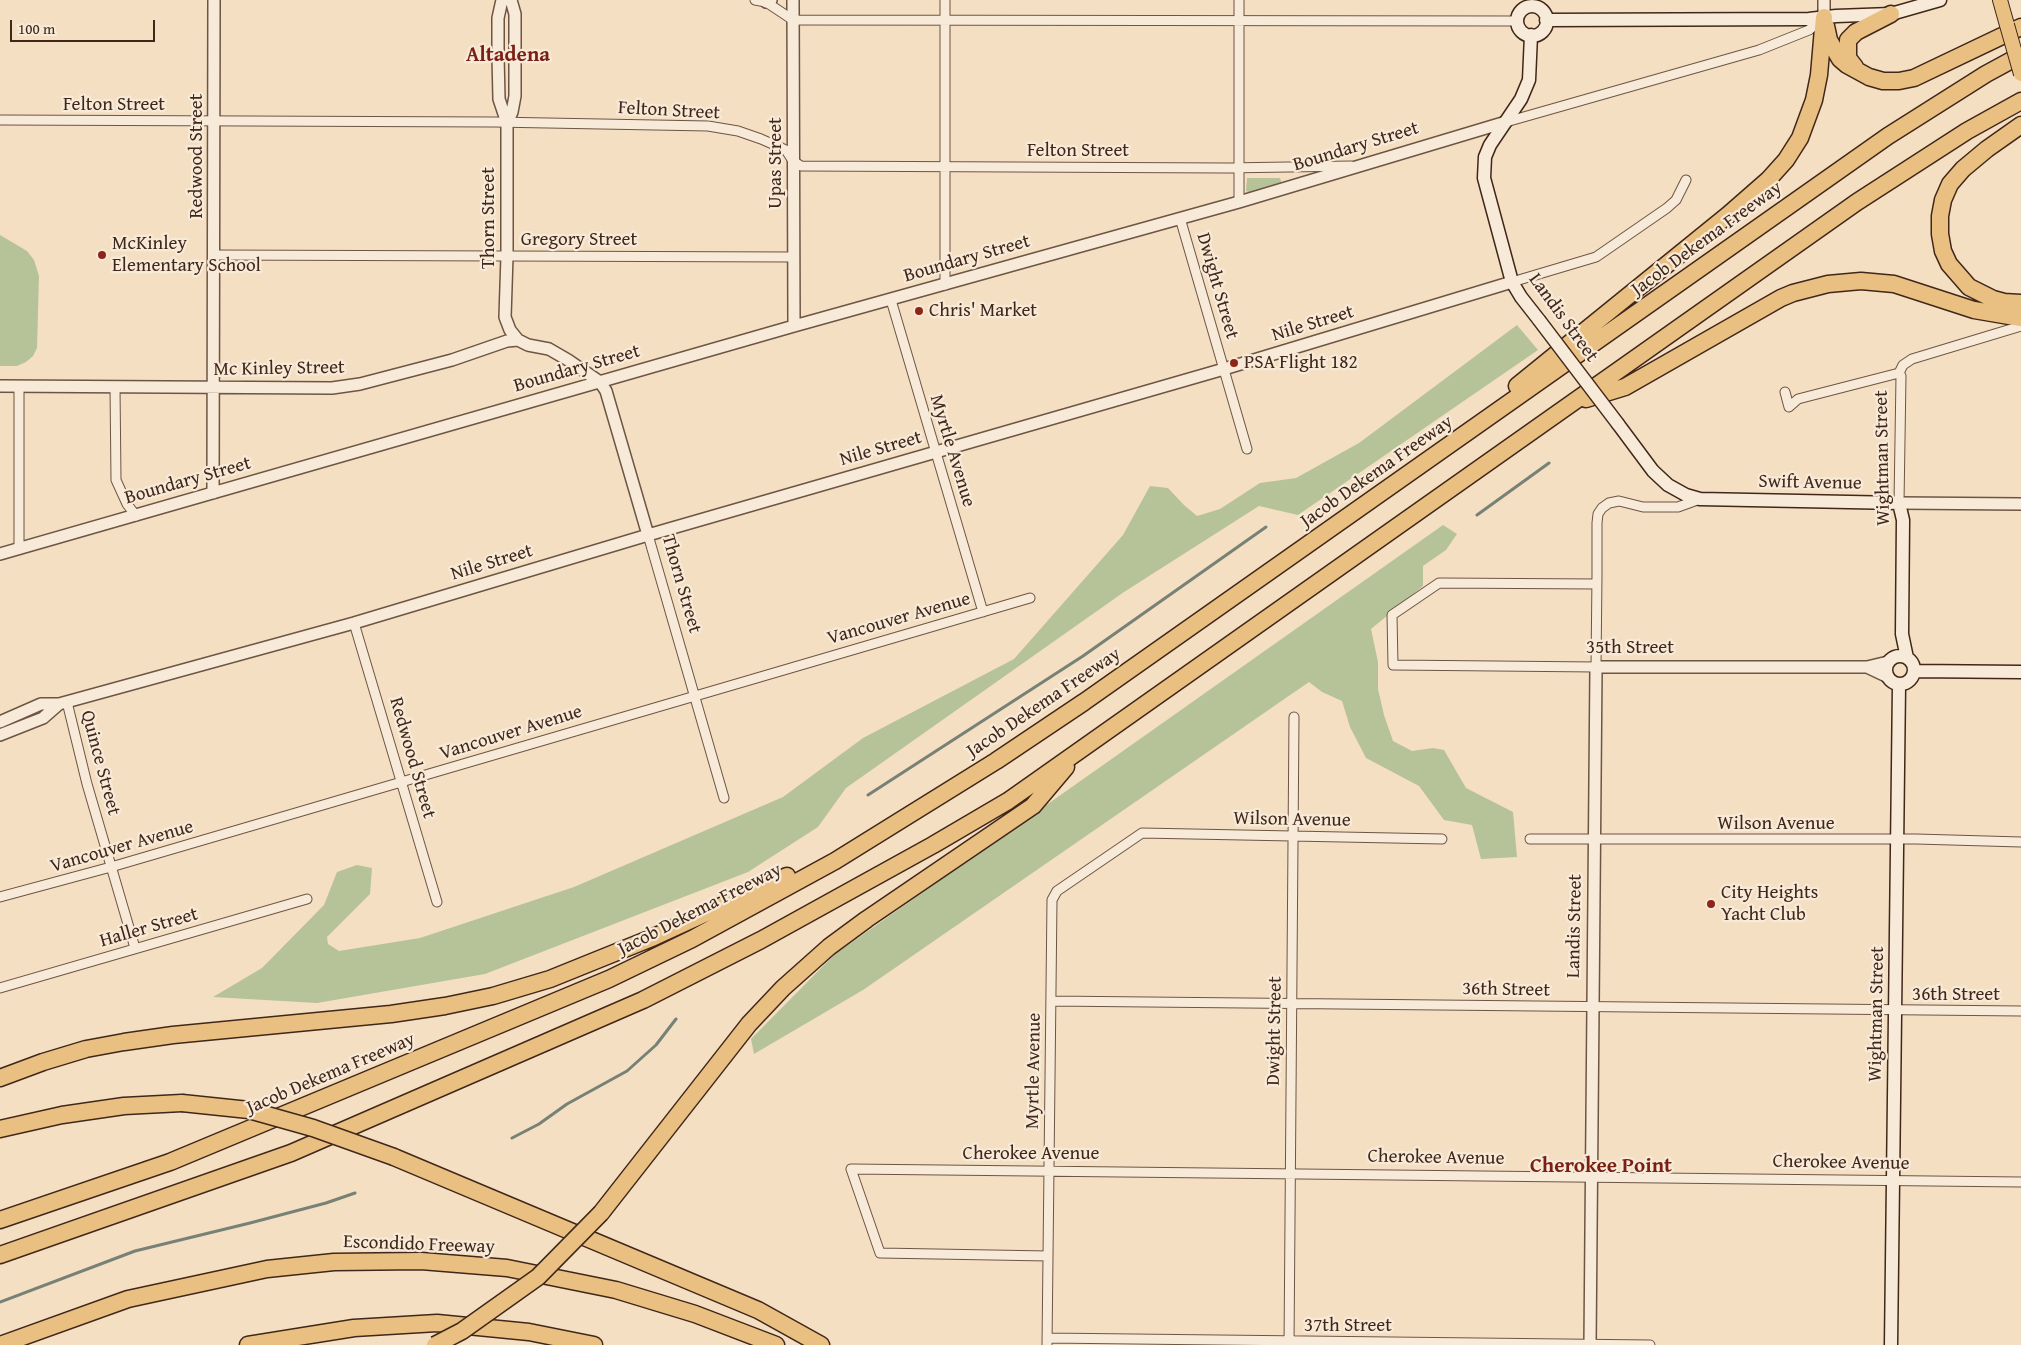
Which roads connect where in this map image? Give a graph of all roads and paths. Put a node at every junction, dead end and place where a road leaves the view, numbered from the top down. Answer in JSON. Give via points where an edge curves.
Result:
{"nodes":[{"id":1,"x":214,"y":0,"type":"edge"},
{"id":2,"x":502,"y":0,"type":"edge"},
{"id":3,"x":511,"y":0,"type":"edge"},
{"id":4,"x":793,"y":0,"type":"edge"},
{"id":5,"x":945,"y":0,"type":"edge"},
{"id":6,"x":1239,"y":0,"type":"edge"},
{"id":7,"x":1824,"y":0,"type":"edge"},
{"id":8,"x":1940,"y":0,"type":"edge"},
{"id":9,"x":2000,"y":0,"type":"edge"},
{"id":10,"x":764,"y":1,"type":"edge"},
{"id":11,"x":1530,"y":3,"type":"edge"},
{"id":12,"x":1891,"y":14,"type":"junction"},
{"id":13,"x":1824,"y":16,"type":"junction"},
{"id":14,"x":793,"y":20,"type":"junction"},
{"id":15,"x":945,"y":20,"type":"junction"},
{"id":16,"x":1239,"y":20,"type":"junction"},
{"id":17,"x":1546,"y":20,"type":"junction"},
{"id":18,"x":1517,"y":21,"type":"junction"},
{"id":19,"x":2014,"y":26,"type":"edge"},
{"id":20,"x":1531,"y":35,"type":"junction"},
{"id":21,"x":2021,"y":55,"type":"edge"},
{"id":22,"x":1857,"y":71,"type":"junction"},
{"id":23,"x":2021,"y":74,"type":"edge"},
{"id":24,"x":2021,"y":101,"type":"edge"},
{"id":25,"x":0,"y":120,"type":"edge"},
{"id":26,"x":214,"y":121,"type":"junction"},
{"id":27,"x":507,"y":122,"type":"junction"},
{"id":28,"x":1506,"y":122,"type":"junction"},
{"id":29,"x":2021,"y":125,"type":"edge"},
{"id":30,"x":793,"y":161,"type":"junction"},
{"id":31,"x":1357,"y":166,"type":"junction"},
{"id":32,"x":946,"y":167,"type":"junction"},
{"id":33,"x":1239,"y":167,"type":"junction"},
{"id":34,"x":1686,"y":180,"type":"dead end"},
{"id":35,"x":1239,"y":202,"type":"junction"},
{"id":36,"x":1180,"y":218,"type":"junction"},
{"id":37,"x":214,"y":255,"type":"junction"},
{"id":38,"x":507,"y":256,"type":"junction"},
{"id":39,"x":794,"y":257,"type":"junction"},
{"id":40,"x":1512,"y":282,"type":"junction"},
{"id":41,"x":945,"y":285,"type":"junction"},
{"id":42,"x":890,"y":300,"type":"junction"},
{"id":43,"x":2021,"y":303,"type":"edge"},
{"id":44,"x":2021,"y":318,"type":"edge"},
{"id":45,"x":794,"y":326,"type":"junction"},
{"id":46,"x":2021,"y":326,"type":"edge"},
{"id":47,"x":518,"y":340,"type":"junction"},
{"id":48,"x":1224,"y":369,"type":"junction"},
{"id":49,"x":1899,"y":373,"type":"junction"},
{"id":50,"x":600,"y":382,"type":"junction"},
{"id":51,"x":0,"y":386,"type":"edge"},
{"id":52,"x":19,"y":386,"type":"junction"},
{"id":53,"x":115,"y":387,"type":"junction"},
{"id":54,"x":214,"y":388,"type":"junction"},
{"id":55,"x":1785,"y":392,"type":"dead end"},
{"id":56,"x":1574,"y":402,"type":"junction"},
{"id":57,"x":1247,"y":449,"type":"dead end"},
{"id":58,"x":936,"y":452,"type":"junction"},
{"id":59,"x":1416,"y":469,"type":"junction"},
{"id":60,"x":213,"y":493,"type":"junction"},
{"id":61,"x":1700,"y":499,"type":"junction"},
{"id":62,"x":1900,"y":503,"type":"junction"},
{"id":63,"x":2021,"y":504,"type":"edge"},
{"id":64,"x":1602,"y":508,"type":"joint"},
{"id":65,"x":136,"y":516,"type":"junction"},
{"id":66,"x":648,"y":534,"type":"junction"},
{"id":67,"x":19,"y":549,"type":"junction"},
{"id":68,"x":0,"y":554,"type":"edge"},
{"id":69,"x":1597,"y":584,"type":"junction"},
{"id":70,"x":1030,"y":598,"type":"dead end"},
{"id":71,"x":983,"y":612,"type":"junction"},
{"id":72,"x":354,"y":623,"type":"junction"},
{"id":73,"x":1902,"y":634,"type":"junction"},
{"id":74,"x":1907,"y":658,"type":"junction"},
{"id":75,"x":1890,"y":660,"type":"junction"},
{"id":76,"x":1596,"y":667,"type":"junction"},
{"id":77,"x":1867,"y":667,"type":"junction"},
{"id":78,"x":1914,"y":671,"type":"junction"},
{"id":79,"x":2021,"y":672,"type":"edge"},
{"id":80,"x":1886,"y":676,"type":"junction"},
{"id":81,"x":1900,"y":685,"type":"junction"},
{"id":82,"x":695,"y":696,"type":"junction"},
{"id":83,"x":63,"y":703,"type":"junction"},
{"id":84,"x":1294,"y":717,"type":"dead end"},
{"id":85,"x":0,"y":722,"type":"edge"},
{"id":86,"x":0,"y":735,"type":"edge"},
{"id":87,"x":1081,"y":750,"type":"junction"},
{"id":88,"x":400,"y":783,"type":"junction"},
{"id":89,"x":724,"y":798,"type":"dead end"},
{"id":90,"x":908,"y":816,"type":"junction"},
{"id":91,"x":1142,"y":833,"type":"joint"},
{"id":92,"x":1293,"y":836,"type":"junction"},
{"id":93,"x":1442,"y":839,"type":"dead end"},
{"id":94,"x":1530,"y":839,"type":"dead end"},
{"id":95,"x":1595,"y":840,"type":"junction"},
{"id":96,"x":1898,"y":840,"type":"junction"},
{"id":97,"x":2021,"y":842,"type":"edge"},
{"id":98,"x":111,"y":867,"type":"junction"},
{"id":99,"x":0,"y":897,"type":"edge"},
{"id":100,"x":307,"y":899,"type":"dead end"},
{"id":101,"x":437,"y":902,"type":"dead end"},
{"id":102,"x":135,"y":948,"type":"junction"},
{"id":103,"x":0,"y":988,"type":"edge"},
{"id":104,"x":1051,"y":1001,"type":"junction"},
{"id":105,"x":1291,"y":1004,"type":"junction"},
{"id":106,"x":1593,"y":1008,"type":"junction"},
{"id":107,"x":1895,"y":1011,"type":"junction"},
{"id":108,"x":2021,"y":1011,"type":"edge"},
{"id":109,"x":0,"y":1078,"type":"edge"},
{"id":110,"x":0,"y":1129,"type":"edge"},
{"id":111,"x":1049,"y":1170,"type":"junction"},
{"id":112,"x":1290,"y":1173,"type":"junction"},
{"id":113,"x":1592,"y":1176,"type":"junction"},
{"id":114,"x":1893,"y":1180,"type":"junction"},
{"id":115,"x":2021,"y":1182,"type":"edge"},
{"id":116,"x":0,"y":1220,"type":"edge"},
{"id":117,"x":0,"y":1255,"type":"edge"},
{"id":118,"x":1048,"y":1256,"type":"junction"},
{"id":119,"x":1047,"y":1342,"type":"edge"},
{"id":120,"x":1289,"y":1344,"type":"edge"},
{"id":121,"x":0,"y":1345,"type":"edge"},
{"id":122,"x":248,"y":1345,"type":"edge"},
{"id":123,"x":435,"y":1345,"type":"edge"},
{"id":124,"x":594,"y":1345,"type":"edge"},
{"id":125,"x":776,"y":1345,"type":"edge"},
{"id":126,"x":821,"y":1345,"type":"edge"},
{"id":127,"x":1590,"y":1345,"type":"edge"},
{"id":128,"x":1650,"y":1345,"type":"edge"},
{"id":129,"x":1891,"y":1345,"type":"edge"}],
"edges":[{"from":1,"to":26,"type":"street","name":"Redwood Street"},
{"from":2,"to":27,"type":"street","name":"Thorn Street","via":[[498,18],[499,99]]},
{"from":3,"to":27,"type":"street","name":"Thorn Street","via":[[515,14],[515,96]]},
{"from":4,"to":14,"type":"street","name":"Upas Street"},
{"from":5,"to":15,"type":"street"},
{"from":6,"to":16,"type":"street"},
{"from":7,"to":13,"type":"street"},
{"from":8,"to":12,"type":"main road"},
{"from":9,"to":19,"type":"main road"},
{"from":10,"to":14,"type":"street"},
{"from":11,"to":17,"type":"main road","via":[[1542,10]]},
{"from":11,"to":18,"type":"main road","via":[[1521,11]]},
{"from":12,"to":13,"type":"main road"},
{"from":12,"to":22,"type":"highway","via":[[1856,32],[1848,40],[1848,58]]},
{"from":13,"to":17,"type":"main road","via":[[1790,20]]},
{"from":13,"to":22,"type":"highway","via":[[1829,40],[1840,59]]},
{"from":13,"to":28,"type":"street","name":"Boundary Street","via":[[1809,30],[1759,50]]},
{"from":13,"to":59,"type":"highway","via":[[1819,75],[1808,119],[1786,160],[1768,180]]},
{"from":14,"to":15,"type":"street"},
{"from":14,"to":30,"type":"street","name":"Upas Street"},
{"from":15,"to":16,"type":"street"},
{"from":15,"to":32,"type":"street"},
{"from":16,"to":18,"type":"street"},
{"from":16,"to":33,"type":"street"},
{"from":17,"to":20,"type":"main road","via":[[1541,32]]},
{"from":18,"to":20,"type":"main road","via":[[1519,29]]},
{"from":19,"to":22,"type":"highway","via":[[1914,78],[1883,81]]},
{"from":19,"to":23,"type":"main road","bridge":true},
{"from":20,"to":28,"type":"main road","name":"Landis Street","via":[[1529,80]]},
{"from":21,"to":59,"type":"highway","name":"Jacob Dekema Freeway","via":[[1888,136]]},
{"from":24,"to":56,"type":"highway","via":[[1967,131],[1857,202]]},
{"from":25,"to":26,"type":"street","name":"Felton Street"},
{"from":26,"to":27,"type":"street","name":"Felton Street"},
{"from":26,"to":37,"type":"street","name":"Redwood Street"},
{"from":27,"to":30,"type":"street","name":"Felton Street","via":[[717,127],[761,139],[786,150]]},
{"from":27,"to":38,"type":"street","name":"Thorn Street"},
{"from":28,"to":31,"type":"street","name":"Boundary Street"},
{"from":28,"to":40,"type":"main road","name":"Landis Street","via":[[1485,157],[1484,178]]},
{"from":29,"to":43,"type":"highway","via":[[1962,169],[1950,184],[1943,200],[1940,234],[1950,264],[1969,287],[1993,299]]},
{"from":30,"to":32,"type":"street","name":"Felton Street","via":[[801,166]]},
{"from":30,"to":39,"type":"street","name":"Upas Street"},
{"from":31,"to":33,"type":"street","name":"Felton Street"},
{"from":31,"to":35,"type":"street","name":"Boundary Street"},
{"from":32,"to":33,"type":"street","name":"Felton Street"},
{"from":32,"to":41,"type":"street"},
{"from":33,"to":35,"type":"street"},
{"from":34,"to":40,"type":"street","name":"Nile Street","via":[[1668,208],[1596,257]]},
{"from":35,"to":36,"type":"street","name":"Boundary Street"},
{"from":36,"to":41,"type":"street","name":"Boundary Street"},
{"from":36,"to":48,"type":"street","name":"Dwight Street"},
{"from":37,"to":38,"type":"street","name":"Gregory Street"},
{"from":37,"to":54,"type":"street","name":"Redwood Street"},
{"from":38,"to":39,"type":"street","name":"Gregory Street"},
{"from":38,"to":47,"type":"street","name":"Thorn Street","via":[[505,317]]},
{"from":39,"to":45,"type":"street","name":"Upas Street"},
{"from":40,"to":48,"type":"street","name":"Nile Street"},
{"from":40,"to":61,"type":"main road","name":"Landis Street","bridge":true,"via":[[1653,471],[1668,485]]},
{"from":41,"to":42,"type":"street","name":"Boundary Street"},
{"from":42,"to":45,"type":"street","name":"Boundary Street"},
{"from":42,"to":58,"type":"street","name":"Myrtle Avenue"},
{"from":44,"to":56,"type":"highway","via":[[1974,310],[1894,284],[1861,281],[1828,284],[1781,298],[1625,388]]},
{"from":45,"to":50,"type":"street","name":"Boundary Street"},
{"from":46,"to":49,"type":"street","via":[[1912,359],[1903,365]]},
{"from":47,"to":50,"type":"street","via":[[555,353]]},
{"from":47,"to":54,"type":"street","name":"Mc Kinley Street","via":[[360,384],[332,388]]},
{"from":48,"to":57,"type":"street","name":"Dwight Street"},
{"from":48,"to":58,"type":"street","name":"Nile Street"},
{"from":49,"to":55,"type":"street","via":[[1798,399],[1789,406]]},
{"from":49,"to":62,"type":"street","name":"Wightman Street"},
{"from":50,"to":60,"type":"street","name":"Boundary Street"},
{"from":50,"to":66,"type":"street","name":"Thorn Street","via":[[606,391]]},
{"from":51,"to":52,"type":"street","name":"Mc Kinley Street"},
{"from":52,"to":53,"type":"street","name":"Mc Kinley Street"},
{"from":52,"to":67,"type":"street"},
{"from":53,"to":54,"type":"street","name":"Mc Kinley Street"},
{"from":53,"to":65,"type":"street","via":[[116,480]]},
{"from":54,"to":60,"type":"street","name":"Redwood Street"},
{"from":56,"to":87,"type":"highway"},
{"from":58,"to":66,"type":"street","name":"Nile Street"},
{"from":58,"to":71,"type":"street","name":"Myrtle Avenue"},
{"from":59,"to":90,"type":"highway","name":"Jacob Dekema Freeway","via":[[1084,702]]},
{"from":60,"to":65,"type":"street","name":"Boundary Street"},
{"from":61,"to":62,"type":"main road","name":"Swift Avenue"},
{"from":61,"to":64,"type":"street","name":"Swift Avenue","via":[[1678,507],[1643,507],[1619,501]]},
{"from":62,"to":63,"type":"street","name":"Swift Avenue"},
{"from":62,"to":73,"type":"main road","name":"Wightman Street","via":[[1903,520]]},
{"from":64,"to":69,"type":"street","name":"Landis Street","via":[[1597,522]]},
{"from":65,"to":67,"type":"street","name":"Boundary Street"},
{"from":66,"to":72,"type":"street","name":"Nile Street"},
{"from":66,"to":82,"type":"street","name":"Thorn Street"},
{"from":67,"to":68,"type":"street","name":"Boundary Street"},
{"from":69,"to":76,"type":"street","name":"Landis Street"},
{"from":69,"to":76,"type":"street","name":"35th Street","via":[[1440,583],[1392,615],[1392,665]]},
{"from":70,"to":71,"type":"street","name":"Vancouver Avenue"},
{"from":71,"to":82,"type":"street","name":"Vancouver Avenue"},
{"from":72,"to":83,"type":"street","name":"Nile Street"},
{"from":72,"to":88,"type":"street","name":"Redwood Street"},
{"from":73,"to":74,"type":"main road","name":"Wightman Street"},
{"from":73,"to":75,"type":"main road","name":"Wightman Street"},
{"from":74,"to":75,"type":"main road","via":[[1902,656]]},
{"from":74,"to":78,"type":"main road","name":"Wightman Street"},
{"from":75,"to":77,"type":"street","name":"35th Street"},
{"from":75,"to":80,"type":"main road","name":"Wightman Street"},
{"from":76,"to":77,"type":"street","name":"35th Street"},
{"from":76,"to":95,"type":"street","name":"Landis Street"},
{"from":77,"to":80,"type":"street","name":"35th Street"},
{"from":78,"to":79,"type":"main road"},
{"from":78,"to":81,"type":"main road","via":[[1910,681]]},
{"from":80,"to":81,"type":"main road"},
{"from":81,"to":96,"type":"main road","name":"Wightman Street"},
{"from":82,"to":88,"type":"street","name":"Vancouver Avenue"},
{"from":82,"to":89,"type":"street","name":"Thorn Street"},
{"from":83,"to":85,"type":"street","name":"Nile Street","via":[[41,704]]},
{"from":83,"to":86,"type":"street","name":"Nile Street","via":[[43,718]]},
{"from":83,"to":98,"type":"street","name":"Quince Street"},
{"from":84,"to":92,"type":"street","name":"Dwight Street"},
{"from":87,"to":117,"type":"highway","via":[[1008,801],[933,845],[761,940],[643,1000],[291,1153]]},
{"from":87,"to":123,"type":"highway","bridge":true,"via":[[1033,806],[867,919],[782,988],[749,1024],[601,1213],[538,1277],[462,1331]]},
{"from":88,"to":98,"type":"street","name":"Vancouver Avenue"},
{"from":88,"to":101,"type":"street","name":"Redwood Street"},
{"from":90,"to":109,"type":"highway","via":[[760,890],[654,936],[550,979],[493,996],[391,1014],[124,1042],[86,1049]]},
{"from":90,"to":116,"type":"highway","name":"Jacob Dekema Freeway","via":[[771,897],[609,979],[170,1162]]},
{"from":91,"to":92,"type":"street","name":"Wilson Avenue"},
{"from":91,"to":104,"type":"street","name":"Myrtle Avenue","via":[[1057,891],[1052,900]]},
{"from":92,"to":93,"type":"street","name":"Wilson Avenue"},
{"from":92,"to":105,"type":"street","name":"Dwight Street"},
{"from":94,"to":95,"type":"street","name":"Wilson Avenue"},
{"from":95,"to":96,"type":"street","name":"Wilson Avenue"},
{"from":95,"to":106,"type":"street","name":"Landis Street"},
{"from":96,"to":97,"type":"street","name":"Wilson Avenue"},
{"from":96,"to":107,"type":"main road","name":"Wightman Street"},
{"from":98,"to":99,"type":"street","name":"Vancouver Avenue"},
{"from":98,"to":102,"type":"street","name":"Quince Street"},
{"from":100,"to":102,"type":"street","name":"Haller Street"},
{"from":102,"to":103,"type":"street","name":"Haller Street"},
{"from":104,"to":105,"type":"street","name":"36th Street"},
{"from":104,"to":111,"type":"street","name":"Myrtle Avenue"},
{"from":105,"to":106,"type":"street","name":"36th Street"},
{"from":105,"to":112,"type":"street","name":"Dwight Street"},
{"from":106,"to":107,"type":"street","name":"36th Street"},
{"from":106,"to":113,"type":"street","name":"Landis Street"},
{"from":107,"to":108,"type":"street","name":"36th Street"},
{"from":107,"to":114,"type":"main road","name":"Wightman Street"},
{"from":110,"to":126,"type":"highway","bridge":true,"via":[[124,1106],[182,1103],[249,1110],[313,1128],[394,1157],[758,1310]]},
{"from":111,"to":112,"type":"street","name":"Cherokee Avenue"},
{"from":111,"to":118,"type":"street","name":"Myrtle Avenue"},
{"from":111,"to":118,"type":"street","name":"Cherokee Avenue","via":[[850,1169],[880,1253]]},
{"from":112,"to":113,"type":"street","name":"Cherokee Avenue"},
{"from":112,"to":120,"type":"street","name":"Dwight Street"},
{"from":113,"to":114,"type":"street","name":"Cherokee Avenue"},
{"from":113,"to":127,"type":"street","name":"Landis Street"},
{"from":114,"to":115,"type":"street","name":"Cherokee Avenue"},
{"from":114,"to":129,"type":"main road","name":"Wightman Street"},
{"from":118,"to":119,"type":"street","name":"Myrtle Avenue"},
{"from":119,"to":120,"type":"street","name":"37th Street"},
{"from":120,"to":127,"type":"street","name":"37th Street"},
{"from":121,"to":125,"type":"highway","name":"Escondido Freeway","via":[[128,1299],[268,1269],[334,1262],[421,1261],[507,1268],[616,1290],[696,1314]]},
{"from":122,"to":124,"type":"highway","via":[[354,1328],[437,1323],[529,1332]]},
{"from":127,"to":128,"type":"street","name":"37th Street"}]}
